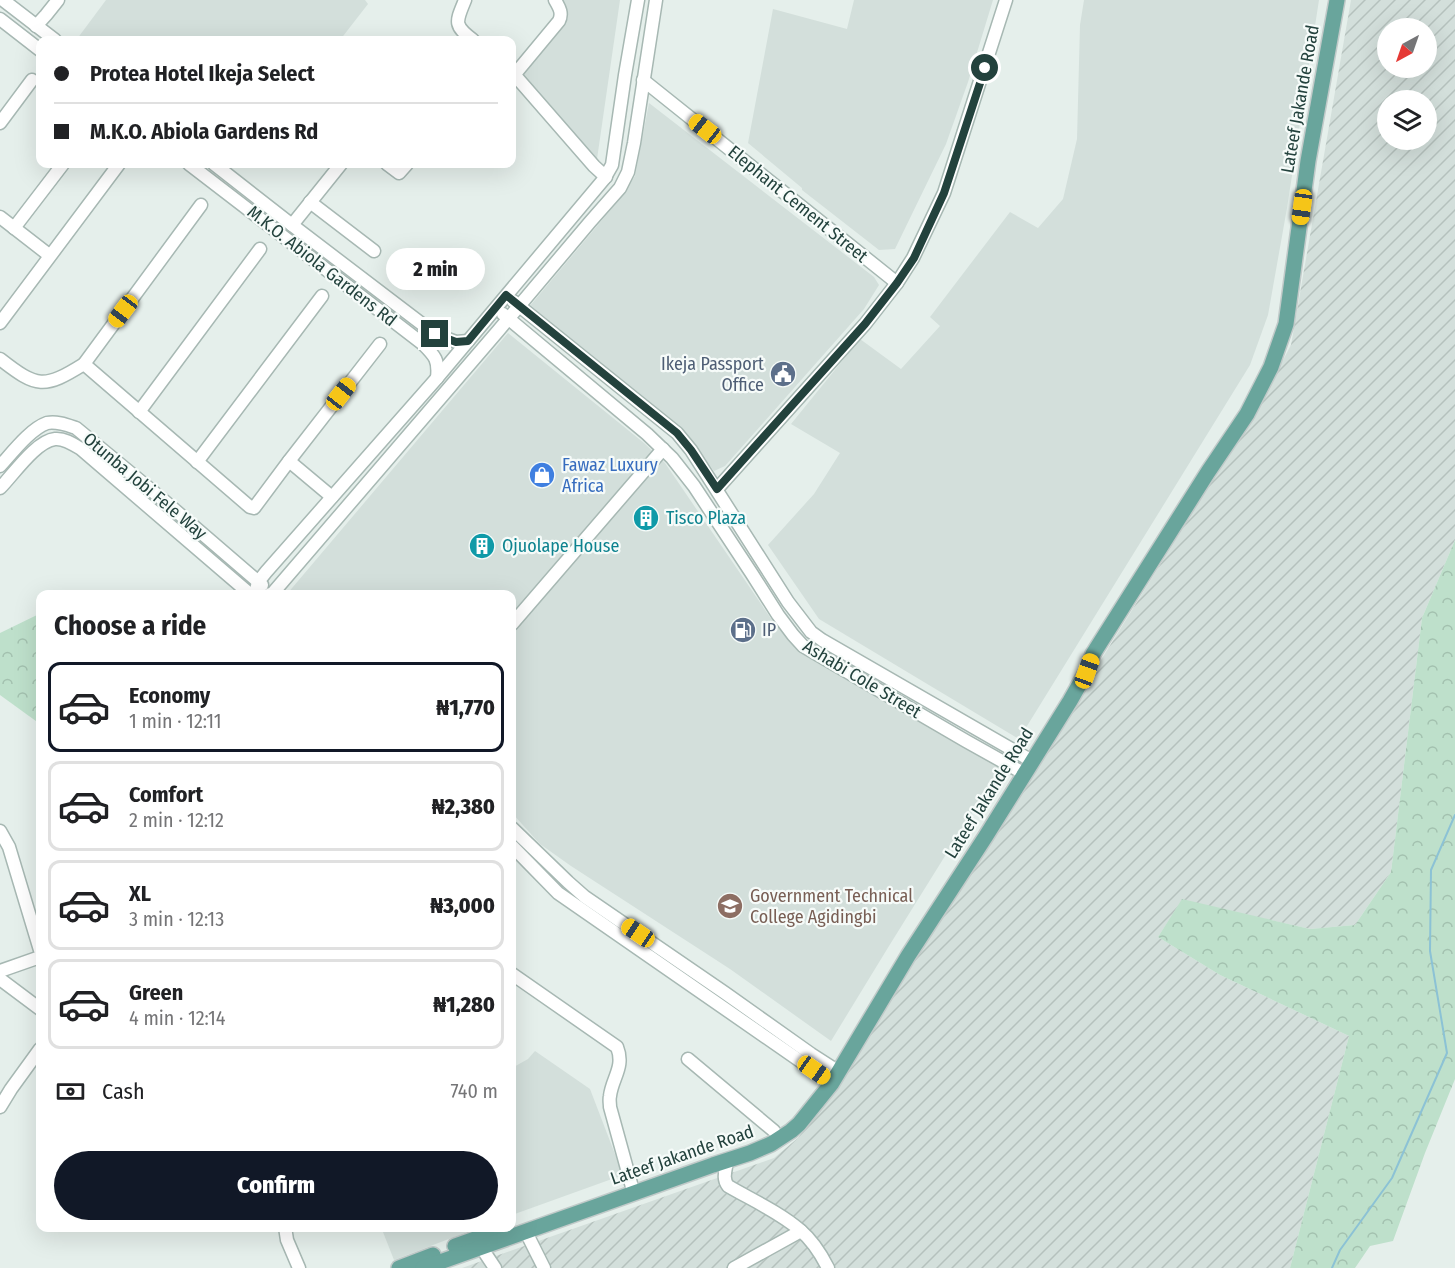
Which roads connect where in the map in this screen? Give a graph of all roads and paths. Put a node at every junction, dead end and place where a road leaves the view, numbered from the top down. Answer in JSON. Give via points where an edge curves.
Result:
{"nodes":[{"id":1,"x":3,"y":0,"type":"edge"},
{"id":2,"x":58,"y":0,"type":"edge"},
{"id":3,"x":465,"y":0,"type":"edge"},
{"id":4,"x":555,"y":0,"type":"edge"},
{"id":5,"x":638,"y":0,"type":"edge"},
{"id":6,"x":656,"y":0,"type":"edge"},
{"id":7,"x":1006,"y":0,"type":"edge"},
{"id":8,"x":1337,"y":0,"type":"edge"},
{"id":9,"x":0,"y":19,"type":"edge"},
{"id":10,"x":36,"y":26,"type":"junction"},
{"id":11,"x":50,"y":36,"type":"edge"},
{"id":12,"x":468,"y":36,"type":"edge"},
{"id":13,"x":36,"y":47,"type":"edge"},
{"id":14,"x":516,"y":70,"type":"edge"},
{"id":15,"x":516,"y":76,"type":"edge"},
{"id":16,"x":32,"y":80,"type":"dead end"},
{"id":17,"x":643,"y":80,"type":"junction"},
{"id":18,"x":0,"y":123,"type":"edge"},
{"id":19,"x":60,"y":168,"type":"edge"},
{"id":20,"x":116,"y":168,"type":"edge"},
{"id":21,"x":195,"y":168,"type":"edge"},
{"id":22,"x":211,"y":168,"type":"edge"},
{"id":23,"x":219,"y":168,"type":"edge"},
{"id":24,"x":338,"y":168,"type":"edge"},
{"id":25,"x":392,"y":168,"type":"edge"},
{"id":26,"x":403,"y":168,"type":"edge"},
{"id":27,"x":206,"y":176,"type":"junction"},
{"id":28,"x":606,"y":177,"type":"junction"},
{"id":29,"x":310,"y":202,"type":"junction"},
{"id":30,"x":201,"y":205,"type":"dead end"},
{"id":31,"x":0,"y":217,"type":"edge"},
{"id":32,"x":291,"y":225,"type":"junction"},
{"id":33,"x":14,"y":228,"type":"junction"},
{"id":34,"x":260,"y":249,"type":"dead end"},
{"id":35,"x":374,"y":251,"type":"dead end"},
{"id":36,"x":49,"y":255,"type":"junction"},
{"id":37,"x":897,"y":283,"type":"junction"},
{"id":38,"x":506,"y":295,"type":"junction"},
{"id":39,"x":322,"y":296,"type":"dead end"},
{"id":40,"x":519,"y":306,"type":"junction"},
{"id":41,"x":496,"y":308,"type":"junction"},
{"id":42,"x":509,"y":318,"type":"junction"},
{"id":43,"x":0,"y":323,"type":"edge"},
{"id":44,"x":562,"y":340,"type":"junction"},
{"id":45,"x":468,"y":341,"type":"junction"},
{"id":46,"x":380,"y":344,"type":"dead end"},
{"id":47,"x":551,"y":353,"type":"junction"},
{"id":48,"x":0,"y":359,"type":"edge"},
{"id":49,"x":84,"y":363,"type":"junction"},
{"id":50,"x":437,"y":378,"type":"junction"},
{"id":51,"x":139,"y":412,"type":"junction"},
{"id":52,"x":663,"y":449,"type":"junction"},
{"id":53,"x":289,"y":461,"type":"junction"},
{"id":54,"x":197,"y":462,"type":"junction"},
{"id":55,"x":0,"y":466,"type":"edge"},
{"id":56,"x":0,"y":488,"type":"edge"},
{"id":57,"x":717,"y":489,"type":"junction"},
{"id":58,"x":332,"y":497,"type":"junction"},
{"id":59,"x":297,"y":537,"type":"junction"},
{"id":60,"x":311,"y":549,"type":"junction"},
{"id":61,"x":254,"y":590,"type":"edge"},
{"id":62,"x":275,"y":590,"type":"edge"},
{"id":63,"x":516,"y":619,"type":"edge"},
{"id":64,"x":981,"y":732,"type":"junction"},
{"id":65,"x":973,"y":746,"type":"junction"},
{"id":66,"x":1025,"y":765,"type":"junction"},
{"id":67,"x":0,"y":831,"type":"edge"},
{"id":68,"x":516,"y":832,"type":"edge"},
{"id":69,"x":516,"y":850,"type":"edge"},
{"id":70,"x":36,"y":937,"type":"edge"},
{"id":71,"x":36,"y":958,"type":"edge"},
{"id":72,"x":0,"y":971,"type":"edge"},
{"id":73,"x":516,"y":977,"type":"edge"},
{"id":74,"x":0,"y":979,"type":"edge"},
{"id":75,"x":722,"y":998,"type":"junction"},
{"id":76,"x":36,"y":1006,"type":"edge"},
{"id":77,"x":36,"y":1055,"type":"edge"},
{"id":78,"x":688,"y":1059,"type":"dead end"},
{"id":79,"x":832,"y":1075,"type":"junction"},
{"id":80,"x":0,"y":1107,"type":"edge"},
{"id":81,"x":774,"y":1131,"type":"junction"},
{"id":82,"x":727,"y":1161,"type":"junction"},
{"id":83,"x":632,"y":1187,"type":"junction"},
{"id":84,"x":516,"y":1228,"type":"edge"},
{"id":85,"x":516,"y":1228,"type":"edge"},
{"id":86,"x":516,"y":1229,"type":"edge"},
{"id":87,"x":801,"y":1231,"type":"junction"},
{"id":88,"x":286,"y":1232,"type":"edge"},
{"id":89,"x":499,"y":1232,"type":"edge"},
{"id":90,"x":508,"y":1232,"type":"edge"},
{"id":91,"x":481,"y":1247,"type":"junction"},
{"id":92,"x":299,"y":1268,"type":"edge"},
{"id":93,"x":399,"y":1268,"type":"edge"},
{"id":94,"x":423,"y":1268,"type":"edge"},
{"id":95,"x":495,"y":1268,"type":"edge"},
{"id":96,"x":544,"y":1268,"type":"edge"},
{"id":97,"x":734,"y":1268,"type":"edge"},
{"id":98,"x":828,"y":1268,"type":"edge"}],
"edges":[{"from":1,"to":10,"type":"street"},
{"from":2,"to":10,"type":"street"},
{"from":3,"to":12,"type":"street","via":[[458,26]]},
{"from":4,"to":14,"type":"street","via":[[559,21]]},
{"from":5,"to":28,"type":"street","via":[[612,165]]},
{"from":6,"to":17,"type":"street"},
{"from":7,"to":37,"type":"street","via":[[944,193],[914,258]]},
{"from":8,"to":66,"type":"main road","name":"Lateef Jakande Road","via":[[1308,162],[1286,324],[1278,349],[1247,414]]},
{"from":9,"to":13,"type":"street"},
{"from":10,"to":11,"type":"street"},
{"from":15,"to":28,"type":"street"},
{"from":16,"to":18,"type":"street"},
{"from":17,"to":37,"type":"street","name":"Elephant Cement Street"},
{"from":17,"to":40,"type":"street","via":[[628,172],[620,188]]},
{"from":19,"to":33,"type":"street"},
{"from":20,"to":36,"type":"street"},
{"from":21,"to":27,"type":"street","name":"M.K.O. Abiola Gardens Rd"},
{"from":22,"to":27,"type":"street"},
{"from":23,"to":32,"type":"street","name":"M.K.O. Abiola Gardens Rd"},
{"from":24,"to":29,"type":"street"},
{"from":25,"to":26,"type":"street","via":[[399,173]]},
{"from":27,"to":50,"type":"street","name":"M.K.O. Abiola Gardens Rd","via":[[423,344],[436,357]]},
{"from":28,"to":38,"type":"street"},
{"from":29,"to":32,"type":"street"},
{"from":29,"to":35,"type":"street"},
{"from":30,"to":49,"type":"street"},
{"from":31,"to":33,"type":"street"},
{"from":32,"to":45,"type":"street","name":"M.K.O. Abiola Gardens Rd","via":[[435,334],[456,342]]},
{"from":33,"to":36,"type":"street"},
{"from":34,"to":51,"type":"street"},
{"from":36,"to":43,"type":"street"},
{"from":37,"to":57,"type":"street"},
{"from":38,"to":40,"type":"street","name":"Ashabi Cole Street"},
{"from":38,"to":41,"type":"street"},
{"from":39,"to":54,"type":"street"},
{"from":40,"to":42,"type":"street"},
{"from":40,"to":44,"type":"street","name":"Ashabi Cole Street"},
{"from":41,"to":42,"type":"street","name":"Ashabi Cole Street"},
{"from":41,"to":45,"type":"street"},
{"from":42,"to":47,"type":"street","name":"Ashabi Cole Street"},
{"from":42,"to":60,"type":"street"},
{"from":44,"to":47,"type":"street"},
{"from":44,"to":57,"type":"street","name":"Ashabi Cole Street","via":[[677,433]]},
{"from":45,"to":50,"type":"street"},
{"from":46,"to":53,"type":"street"},
{"from":47,"to":52,"type":"street","name":"Ashabi Cole Street"},
{"from":48,"to":49,"type":"street","via":[[21,376],[37,382],[65,376]]},
{"from":49,"to":51,"type":"street"},
{"from":50,"to":58,"type":"street"},
{"from":51,"to":54,"type":"street"},
{"from":52,"to":63,"type":"street"},
{"from":52,"to":65,"type":"street","name":"Ashabi Cole Street","via":[[694,486],[778,615],[803,646]]},
{"from":53,"to":54,"type":"street","via":[[254,508]]},
{"from":53,"to":58,"type":"street"},
{"from":55,"to":61,"type":"street","name":"Otunba Jobi Fele Way","via":[[34,430],[48,423],[76,428],[154,493]]},
{"from":56,"to":61,"type":"street","name":"Otunba Jobi Fele Way","via":[[44,442],[68,441]]},
{"from":57,"to":64,"type":"street","name":"Ashabi Cole Street","via":[[811,633]]},
{"from":58,"to":59,"type":"street"},
{"from":59,"to":60,"type":"street"},
{"from":59,"to":61,"type":"street"},
{"from":60,"to":62,"type":"street"},
{"from":64,"to":65,"type":"street"},
{"from":64,"to":66,"type":"street","name":"Ashabi Cole Street"},
{"from":65,"to":66,"type":"street","name":"Ashabi Cole Street"},
{"from":66,"to":79,"type":"main road","name":"Lateef Jakande Road","via":[[986,836]]},
{"from":67,"to":70,"type":"street","via":[[9,847]]},
{"from":68,"to":75,"type":"street","via":[[585,897]]},
{"from":69,"to":75,"type":"street","via":[[558,893]]},
{"from":71,"to":72,"type":"street"},
{"from":73,"to":83,"type":"street","via":[[617,1047],[620,1064],[610,1107]]},
{"from":74,"to":76,"type":"street"},
{"from":75,"to":79,"type":"street"},
{"from":77,"to":80,"type":"street"},
{"from":78,"to":81,"type":"street"},
{"from":79,"to":81,"type":"main road","name":"Lateef Jakande Road"},
{"from":79,"to":82,"type":"main road","name":"Lateef Jakande Road","via":[[791,1131],[750,1154]]},
{"from":81,"to":83,"type":"main road","name":"Lateef Jakande Road"},
{"from":82,"to":85,"type":"main road","name":"Lateef Jakande Road"},
{"from":82,"to":87,"type":"street","via":[[724,1177],[729,1186]]},
{"from":83,"to":84,"type":"main road","name":"Lateef Jakande Road"},
{"from":86,"to":96,"type":"street"},
{"from":87,"to":97,"type":"street"},
{"from":87,"to":98,"type":"street"},
{"from":88,"to":92,"type":"street"},
{"from":89,"to":93,"type":"main road","name":"Lateef Jakande Road"},
{"from":90,"to":91,"type":"main road","name":"Lateef Jakande Road"},
{"from":91,"to":94,"type":"main road","name":"Lateef Jakande Road"},
{"from":91,"to":95,"type":"street"}]}
